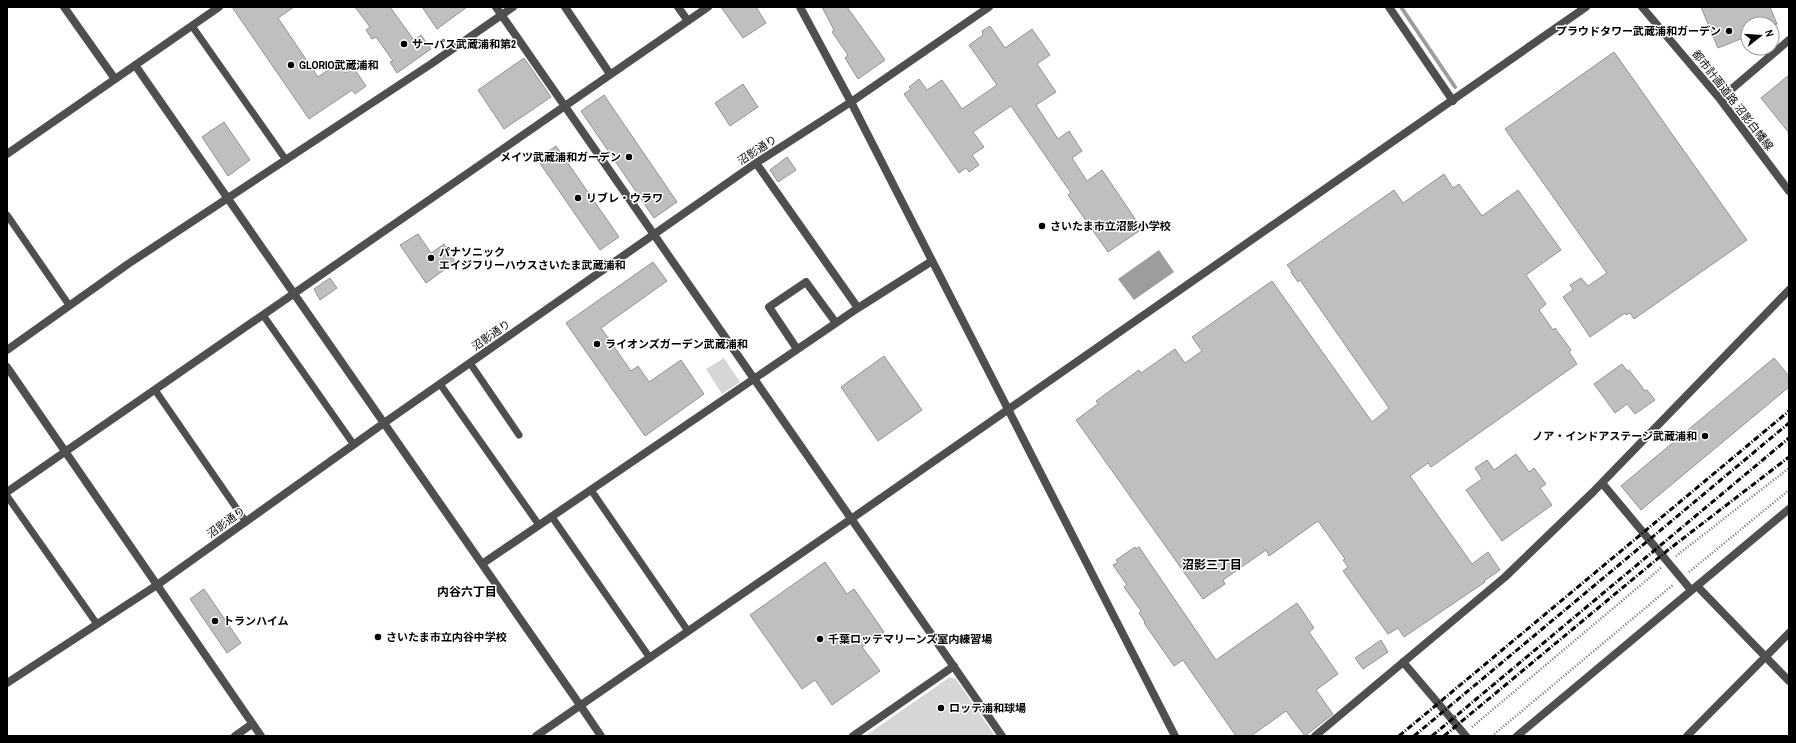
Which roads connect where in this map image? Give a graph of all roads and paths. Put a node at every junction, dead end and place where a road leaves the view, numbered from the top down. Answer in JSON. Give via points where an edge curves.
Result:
{"nodes":[{"id":1,"x":64,"y":7,"type":"edge"},
{"id":2,"x":219,"y":7,"type":"edge"},
{"id":3,"x":496,"y":7,"type":"edge"},
{"id":4,"x":513,"y":7,"type":"edge"},
{"id":5,"x":565,"y":7,"type":"edge"},
{"id":6,"x":678,"y":7,"type":"edge"},
{"id":7,"x":708,"y":7,"type":"edge"},
{"id":8,"x":800,"y":7,"type":"edge"},
{"id":9,"x":988,"y":7,"type":"edge"},
{"id":10,"x":1389,"y":7,"type":"edge"},
{"id":11,"x":1586,"y":7,"type":"edge"},
{"id":12,"x":1642,"y":7,"type":"edge"},
{"id":13,"x":501,"y":15,"type":"junction"},
{"id":14,"x":688,"y":20,"type":"junction"},
{"id":15,"x":192,"y":26,"type":"junction"},
{"id":16,"x":1789,"y":40,"type":"edge"},
{"id":17,"x":135,"y":65,"type":"junction"},
{"id":18,"x":610,"y":74,"type":"junction"},
{"id":19,"x":115,"y":79,"type":"junction"},
{"id":20,"x":1720,"y":99,"type":"junction"},
{"id":21,"x":1453,"y":101,"type":"junction"},
{"id":22,"x":851,"y":102,"type":"junction"},
{"id":23,"x":564,"y":106,"type":"junction"},
{"id":24,"x":7,"y":154,"type":"edge"},
{"id":25,"x":286,"y":160,"type":"junction"},
{"id":26,"x":756,"y":163,"type":"junction"},
{"id":27,"x":1789,"y":191,"type":"edge"},
{"id":28,"x":227,"y":198,"type":"junction"},
{"id":29,"x":7,"y":215,"type":"edge"},
{"id":30,"x":654,"y":234,"type":"junction"},
{"id":31,"x":932,"y":261,"type":"junction"},
{"id":32,"x":1789,"y":290,"type":"edge"},
{"id":33,"x":294,"y":294,"type":"junction"},
{"id":34,"x":69,"y":306,"type":"junction"},
{"id":35,"x":858,"y":308,"type":"junction"},
{"id":36,"x":263,"y":315,"type":"junction"},
{"id":37,"x":836,"y":323,"type":"junction"},
{"id":38,"x":797,"y":349,"type":"junction"},
{"id":39,"x":7,"y":350,"type":"edge"},
{"id":40,"x":470,"y":363,"type":"junction"},
{"id":41,"x":7,"y":367,"type":"edge"},
{"id":42,"x":754,"y":379,"type":"junction"},
{"id":43,"x":440,"y":384,"type":"junction"},
{"id":44,"x":155,"y":390,"type":"junction"},
{"id":45,"x":1008,"y":409,"type":"junction"},
{"id":46,"x":384,"y":423,"type":"junction"},
{"id":47,"x":519,"y":435,"type":"dead end"},
{"id":48,"x":354,"y":444,"type":"junction"},
{"id":49,"x":65,"y":452,"type":"junction"},
{"id":50,"x":1789,"y":468,"type":"edge"},
{"id":51,"x":1602,"y":483,"type":"junction"},
{"id":52,"x":591,"y":490,"type":"junction"},
{"id":53,"x":1789,"y":490,"type":"edge"},
{"id":54,"x":7,"y":492,"type":"edge"},
{"id":55,"x":7,"y":496,"type":"edge"},
{"id":56,"x":1789,"y":509,"type":"edge"},
{"id":57,"x":552,"y":517,"type":"junction"},
{"id":58,"x":851,"y":519,"type":"junction"},
{"id":59,"x":246,"y":522,"type":"junction"},
{"id":60,"x":539,"y":526,"type":"junction"},
{"id":61,"x":1668,"y":562,"type":"junction"},
{"id":62,"x":482,"y":564,"type":"junction"},
{"id":63,"x":1686,"y":574,"type":"dead end"},
{"id":64,"x":1678,"y":580,"type":"dead end"},
{"id":65,"x":157,"y":585,"type":"junction"},
{"id":66,"x":1694,"y":588,"type":"junction"},
{"id":67,"x":97,"y":624,"type":"junction"},
{"id":68,"x":688,"y":631,"type":"junction"},
{"id":69,"x":1789,"y":633,"type":"edge"},
{"id":70,"x":1765,"y":657,"type":"junction"},
{"id":71,"x":650,"y":658,"type":"junction"},
{"id":72,"x":1403,"y":662,"type":"junction"},
{"id":73,"x":954,"y":666,"type":"junction"},
{"id":74,"x":1789,"y":681,"type":"edge"},
{"id":75,"x":7,"y":683,"type":"edge"},
{"id":76,"x":580,"y":705,"type":"junction"},
{"id":77,"x":252,"y":724,"type":"junction"},
{"id":78,"x":1465,"y":735,"type":"edge"},
{"id":79,"x":235,"y":736,"type":"edge"},
{"id":80,"x":261,"y":736,"type":"edge"},
{"id":81,"x":536,"y":736,"type":"edge"},
{"id":82,"x":601,"y":736,"type":"edge"},
{"id":83,"x":853,"y":736,"type":"edge"},
{"id":84,"x":1002,"y":736,"type":"edge"},
{"id":85,"x":1175,"y":736,"type":"edge"},
{"id":86,"x":1315,"y":736,"type":"edge"},
{"id":87,"x":1492,"y":736,"type":"edge"},
{"id":88,"x":1517,"y":736,"type":"edge"},
{"id":89,"x":1687,"y":736,"type":"edge"}],
"edges":[{"from":1,"to":19,"type":"street"},
{"from":2,"to":15,"type":"street"},
{"from":3,"to":13,"type":"street"},
{"from":4,"to":13,"type":"street"},
{"from":5,"to":18,"type":"street"},
{"from":6,"to":14,"type":"street"},
{"from":7,"to":14,"type":"street"},
{"from":8,"to":22,"type":"street"},
{"from":9,"to":22,"type":"street","name":"沼影通り"},
{"from":10,"to":21,"type":"street"},
{"from":11,"to":21,"type":"street"},
{"from":12,"to":20,"type":"street","name":"都市計画道路 沼影白幡線"},
{"from":13,"to":23,"type":"street"},
{"from":13,"to":25,"type":"street"},
{"from":14,"to":18,"type":"street"},
{"from":15,"to":17,"type":"street"},
{"from":15,"to":25,"type":"lane"},
{"from":16,"to":20,"type":"street"},
{"from":17,"to":19,"type":"street"},
{"from":17,"to":28,"type":"street"},
{"from":18,"to":23,"type":"street"},
{"from":19,"to":24,"type":"street"},
{"from":20,"to":27,"type":"street","name":"都市計画道路 沼影白幡線"},
{"from":21,"to":45,"type":"street"},
{"from":22,"to":26,"type":"street","name":"沼影通り"},
{"from":22,"to":31,"type":"street"},
{"from":23,"to":30,"type":"street"},
{"from":23,"to":33,"type":"street"},
{"from":25,"to":28,"type":"street"},
{"from":26,"to":30,"type":"street","name":"沼影通り"},
{"from":26,"to":35,"type":"street"},
{"from":28,"to":33,"type":"street"},
{"from":28,"to":34,"type":"street"},
{"from":29,"to":34,"type":"lane"},
{"from":30,"to":40,"type":"street","name":"沼影通り"},
{"from":30,"to":42,"type":"street"},
{"from":31,"to":35,"type":"street"},
{"from":31,"to":45,"type":"street"},
{"from":32,"to":51,"type":"street"},
{"from":33,"to":36,"type":"street"},
{"from":33,"to":46,"type":"street"},
{"from":34,"to":39,"type":"street"},
{"from":35,"to":37,"type":"street"},
{"from":36,"to":44,"type":"street"},
{"from":36,"to":48,"type":"lane"},
{"from":37,"to":38,"type":"street"},
{"from":37,"to":38,"type":"street","via":[[806,282],[769,308]]},
{"from":38,"to":42,"type":"street"},
{"from":40,"to":43,"type":"street","name":"沼影通り"},
{"from":40,"to":47,"type":"lane"},
{"from":41,"to":49,"type":"street"},
{"from":42,"to":52,"type":"street"},
{"from":42,"to":58,"type":"street"},
{"from":43,"to":46,"type":"street","name":"沼影通り"},
{"from":43,"to":60,"type":"lane"},
{"from":44,"to":49,"type":"street"},
{"from":44,"to":59,"type":"lane"},
{"from":45,"to":58,"type":"street"},
{"from":45,"to":85,"type":"street"},
{"from":46,"to":48,"type":"street","name":"沼影通り"},
{"from":46,"to":62,"type":"street"},
{"from":48,"to":59,"type":"street","name":"沼影通り"},
{"from":49,"to":54,"type":"street"},
{"from":49,"to":65,"type":"street"},
{"from":50,"to":61,"type":"path"},
{"from":51,"to":61,"type":"street"},
{"from":51,"to":72,"type":"street","via":[[1505,577]]},
{"from":52,"to":57,"type":"street"},
{"from":52,"to":68,"type":"lane"},
{"from":53,"to":63,"type":"path"},
{"from":55,"to":67,"type":"lane"},
{"from":56,"to":66,"type":"street"},
{"from":57,"to":60,"type":"street"},
{"from":57,"to":71,"type":"lane"},
{"from":58,"to":68,"type":"street"},
{"from":58,"to":73,"type":"street"},
{"from":59,"to":65,"type":"street","name":"沼影通り"},
{"from":60,"to":62,"type":"street"},
{"from":61,"to":66,"type":"street"},
{"from":61,"to":78,"type":"path"},
{"from":62,"to":76,"type":"street"},
{"from":64,"to":87,"type":"path"},
{"from":65,"to":67,"type":"street","name":"沼影通り"},
{"from":65,"to":77,"type":"street"},
{"from":66,"to":70,"type":"street"},
{"from":66,"to":88,"type":"street"},
{"from":67,"to":75,"type":"street","name":"沼影通り"},
{"from":68,"to":71,"type":"street"},
{"from":69,"to":70,"type":"street"},
{"from":70,"to":74,"type":"street"},
{"from":70,"to":89,"type":"street"},
{"from":71,"to":76,"type":"street"},
{"from":72,"to":78,"type":"street"},
{"from":72,"to":86,"type":"street"},
{"from":73,"to":83,"type":"street"},
{"from":73,"to":84,"type":"street"},
{"from":76,"to":81,"type":"street"},
{"from":76,"to":82,"type":"street"},
{"from":77,"to":79,"type":"street"},
{"from":77,"to":80,"type":"street"}]}
